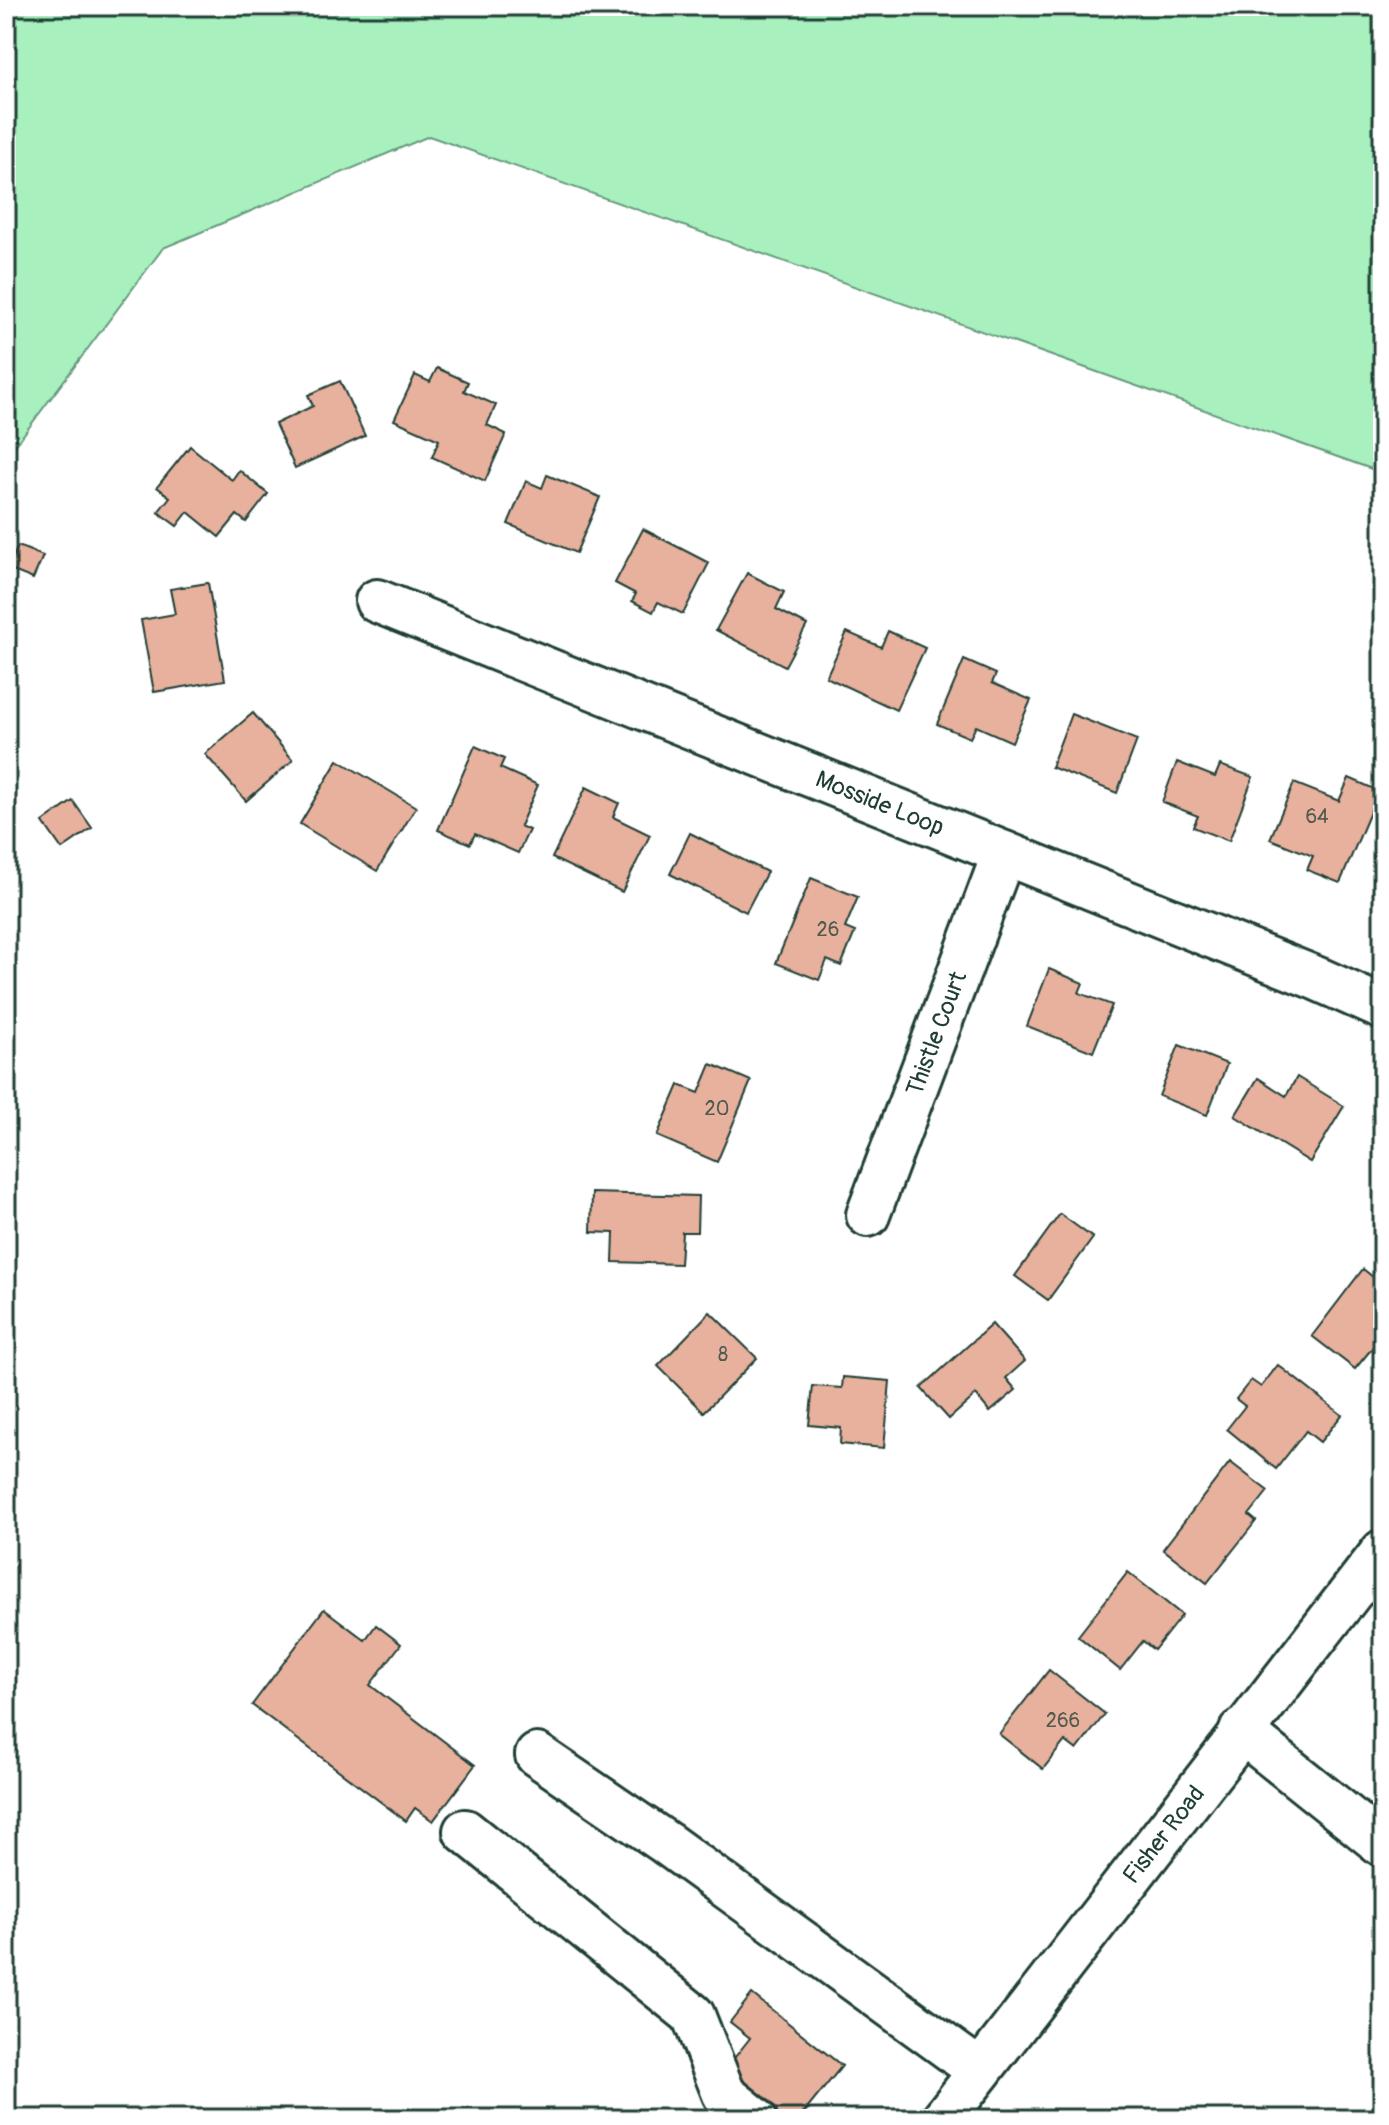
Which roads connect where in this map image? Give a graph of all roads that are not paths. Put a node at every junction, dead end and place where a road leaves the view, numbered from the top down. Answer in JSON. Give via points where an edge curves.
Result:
{"nodes":[{"id":1,"x":377,"y":601,"type":"dead end"},
{"id":2,"x":1004,"y":853,"type":"junction"},
{"id":3,"x":1383,"y":1008,"type":"edge"},
{"id":4,"x":868,"y":1215,"type":"dead end"},
{"id":5,"x":1383,"y":1551,"type":"edge"},
{"id":6,"x":1241,"y":1731,"type":"junction"},
{"id":7,"x":537,"y":1755,"type":"dead end"},
{"id":8,"x":465,"y":1831,"type":"dead end"},
{"id":9,"x":1383,"y":1845,"type":"edge"},
{"id":10,"x":980,"y":2071,"type":"junction"},
{"id":11,"x":755,"y":2119,"type":"edge"},
{"id":12,"x":943,"y":2119,"type":"edge"}],
"edges":[{"from":1,"to":2,"type":"street","name":"Mosside Loop"},
{"from":2,"to":3,"type":"street","name":"Mosside Loop"},
{"from":2,"to":4,"type":"street","name":"Thistle Court"},
{"from":5,"to":6,"type":"street","name":"Fisher Road"},
{"from":6,"to":9,"type":"street"},
{"from":6,"to":10,"type":"street","name":"Fisher Road"},
{"from":7,"to":10,"type":"street"},
{"from":8,"to":11,"type":"street","via":[[693,2015],[724,2094]]},
{"from":10,"to":12,"type":"street","name":"Fisher Road"}]}
